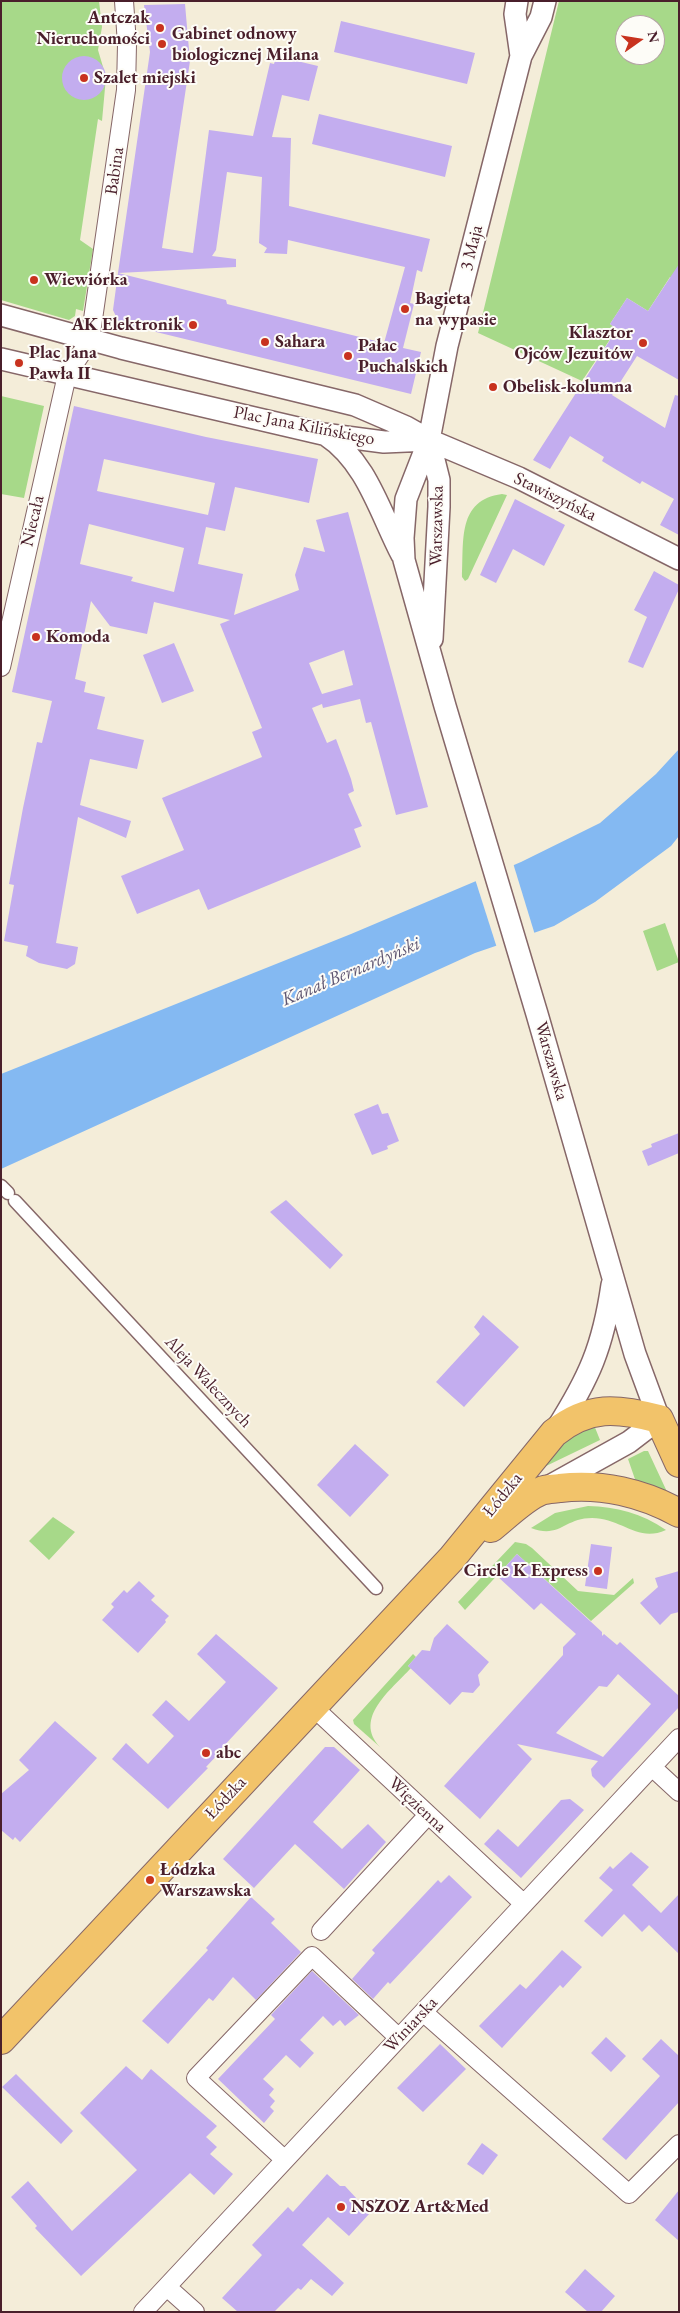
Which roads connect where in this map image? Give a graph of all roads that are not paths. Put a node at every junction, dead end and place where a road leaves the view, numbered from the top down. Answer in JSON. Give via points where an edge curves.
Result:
{"nodes":[{"id":1,"x":124,"y":1,"type":"edge"},
{"id":2,"x":517,"y":1,"type":"edge"},
{"id":3,"x":545,"y":1,"type":"edge"},
{"id":4,"x":521,"y":56,"type":"junction"},
{"id":5,"x":1,"y":315,"type":"edge"},
{"id":6,"x":90,"y":340,"type":"junction"},
{"id":7,"x":1,"y":359,"type":"edge"},
{"id":8,"x":68,"y":375,"type":"junction"},
{"id":9,"x":323,"y":434,"type":"junction"},
{"id":10,"x":429,"y":440,"type":"junction"},
{"id":11,"x":404,"y":560,"type":"junction"},
{"id":12,"x":679,"y":560,"type":"edge"},
{"id":13,"x":432,"y":655,"type":"junction"},
{"id":14,"x":1,"y":667,"type":"edge"},
{"id":15,"x":8,"y":1194,"type":"edge"},
{"id":16,"x":613,"y":1278,"type":"junction"},
{"id":17,"x":659,"y":1418,"type":"junction"},
{"id":18,"x":554,"y":1433,"type":"junction"},
{"id":19,"x":679,"y":1462,"type":"edge"},
{"id":20,"x":541,"y":1491,"type":"junction"},
{"id":21,"x":679,"y":1513,"type":"edge"},
{"id":22,"x":452,"y":1558,"type":"junction"},
{"id":23,"x":376,"y":1588,"type":"dead end"},
{"id":24,"x":312,"y":1706,"type":"junction"},
{"id":25,"x":679,"y":1738,"type":"edge"},
{"id":26,"x":652,"y":1767,"type":"junction"},
{"id":27,"x":679,"y":1792,"type":"edge"},
{"id":28,"x":428,"y":1815,"type":"junction"},
{"id":29,"x":524,"y":1904,"type":"junction"},
{"id":30,"x":321,"y":1931,"type":"dead end"},
{"id":31,"x":423,"y":2012,"type":"junction"},
{"id":32,"x":399,"y":2038,"type":"junction"},
{"id":33,"x":1,"y":2040,"type":"edge"},
{"id":34,"x":679,"y":2144,"type":"edge"},
{"id":35,"x":285,"y":2160,"type":"junction"},
{"id":36,"x":167,"y":2287,"type":"junction"},
{"id":37,"x":144,"y":2312,"type":"edge"},
{"id":38,"x":195,"y":2312,"type":"edge"}],
"edges":[{"from":1,"to":6,"type":"street","name":"Babina","via":[[127,44],[125,99]]},
{"from":2,"to":4,"type":"street","name":"3 Maja","via":[[515,14]]},
{"from":3,"to":4,"type":"street","name":"3 Maja","via":[[541,17]]},
{"from":4,"to":10,"type":"street","name":"3 Maja","via":[[446,346]]},
{"from":5,"to":6,"type":"street"},
{"from":6,"to":8,"type":"street","name":"Niecała"},
{"from":6,"to":10,"type":"street","name":"Plac Jana Kilińskiego","via":[[347,402],[380,414]]},
{"from":7,"to":8,"type":"street"},
{"from":8,"to":9,"type":"street","name":"Plac Jana Kilińskiego"},
{"from":8,"to":14,"type":"street","name":"Niecała"},
{"from":9,"to":10,"type":"street","name":"Plac Jana Kilińskiego","via":[[384,442]]},
{"from":9,"to":11,"type":"street","via":[[338,443],[365,476]]},
{"from":10,"to":11,"type":"street","name":"Warszawska","via":[[406,499]]},
{"from":10,"to":12,"type":"street","name":"Stawiszyńska","via":[[525,482]]},
{"from":10,"to":13,"type":"street","name":"Warszawska","via":[[438,480],[439,507]]},
{"from":11,"to":13,"type":"street","name":"Warszawska"},
{"from":13,"to":16,"type":"street","name":"Warszawska"},
{"from":15,"to":23,"type":"street","name":"Aleja Walecznych"},
{"from":16,"to":17,"type":"street","name":"Warszawska","via":[[635,1354]]},
{"from":16,"to":18,"type":"street","via":[[594,1364]]},
{"from":17,"to":18,"type":"main road","name":"Łódzka","via":[[602,1410],[577,1417]]},
{"from":17,"to":19,"type":"main road","name":"Warszawska"},
{"from":17,"to":20,"type":"street","via":[[629,1442]]},
{"from":18,"to":22,"type":"main road","name":"Łódzka"},
{"from":20,"to":21,"type":"main road","via":[[610,1489],[648,1499]]},
{"from":20,"to":22,"type":"main road","name":"Łódzka"},
{"from":22,"to":24,"type":"main road","name":"Łódzka"},
{"from":24,"to":28,"type":"street","name":"Więzienna"},
{"from":24,"to":33,"type":"main road","name":"Łódzka"},
{"from":25,"to":26,"type":"street","name":"Winiarska"},
{"from":26,"to":27,"type":"street"},
{"from":26,"to":29,"type":"street","name":"Winiarska"},
{"from":28,"to":29,"type":"street","name":"Więzienna"},
{"from":28,"to":30,"type":"street"},
{"from":29,"to":31,"type":"street","name":"Winiarska"},
{"from":31,"to":32,"type":"street","name":"Winiarska"},
{"from":31,"to":34,"type":"street","via":[[629,2194]]},
{"from":32,"to":35,"type":"street","name":"Winiarska"},
{"from":32,"to":35,"type":"street","via":[[312,1956],[196,2078]]},
{"from":35,"to":36,"type":"street","name":"Winiarska"},
{"from":36,"to":37,"type":"street","name":"Winiarska"},
{"from":36,"to":38,"type":"street"}]}
